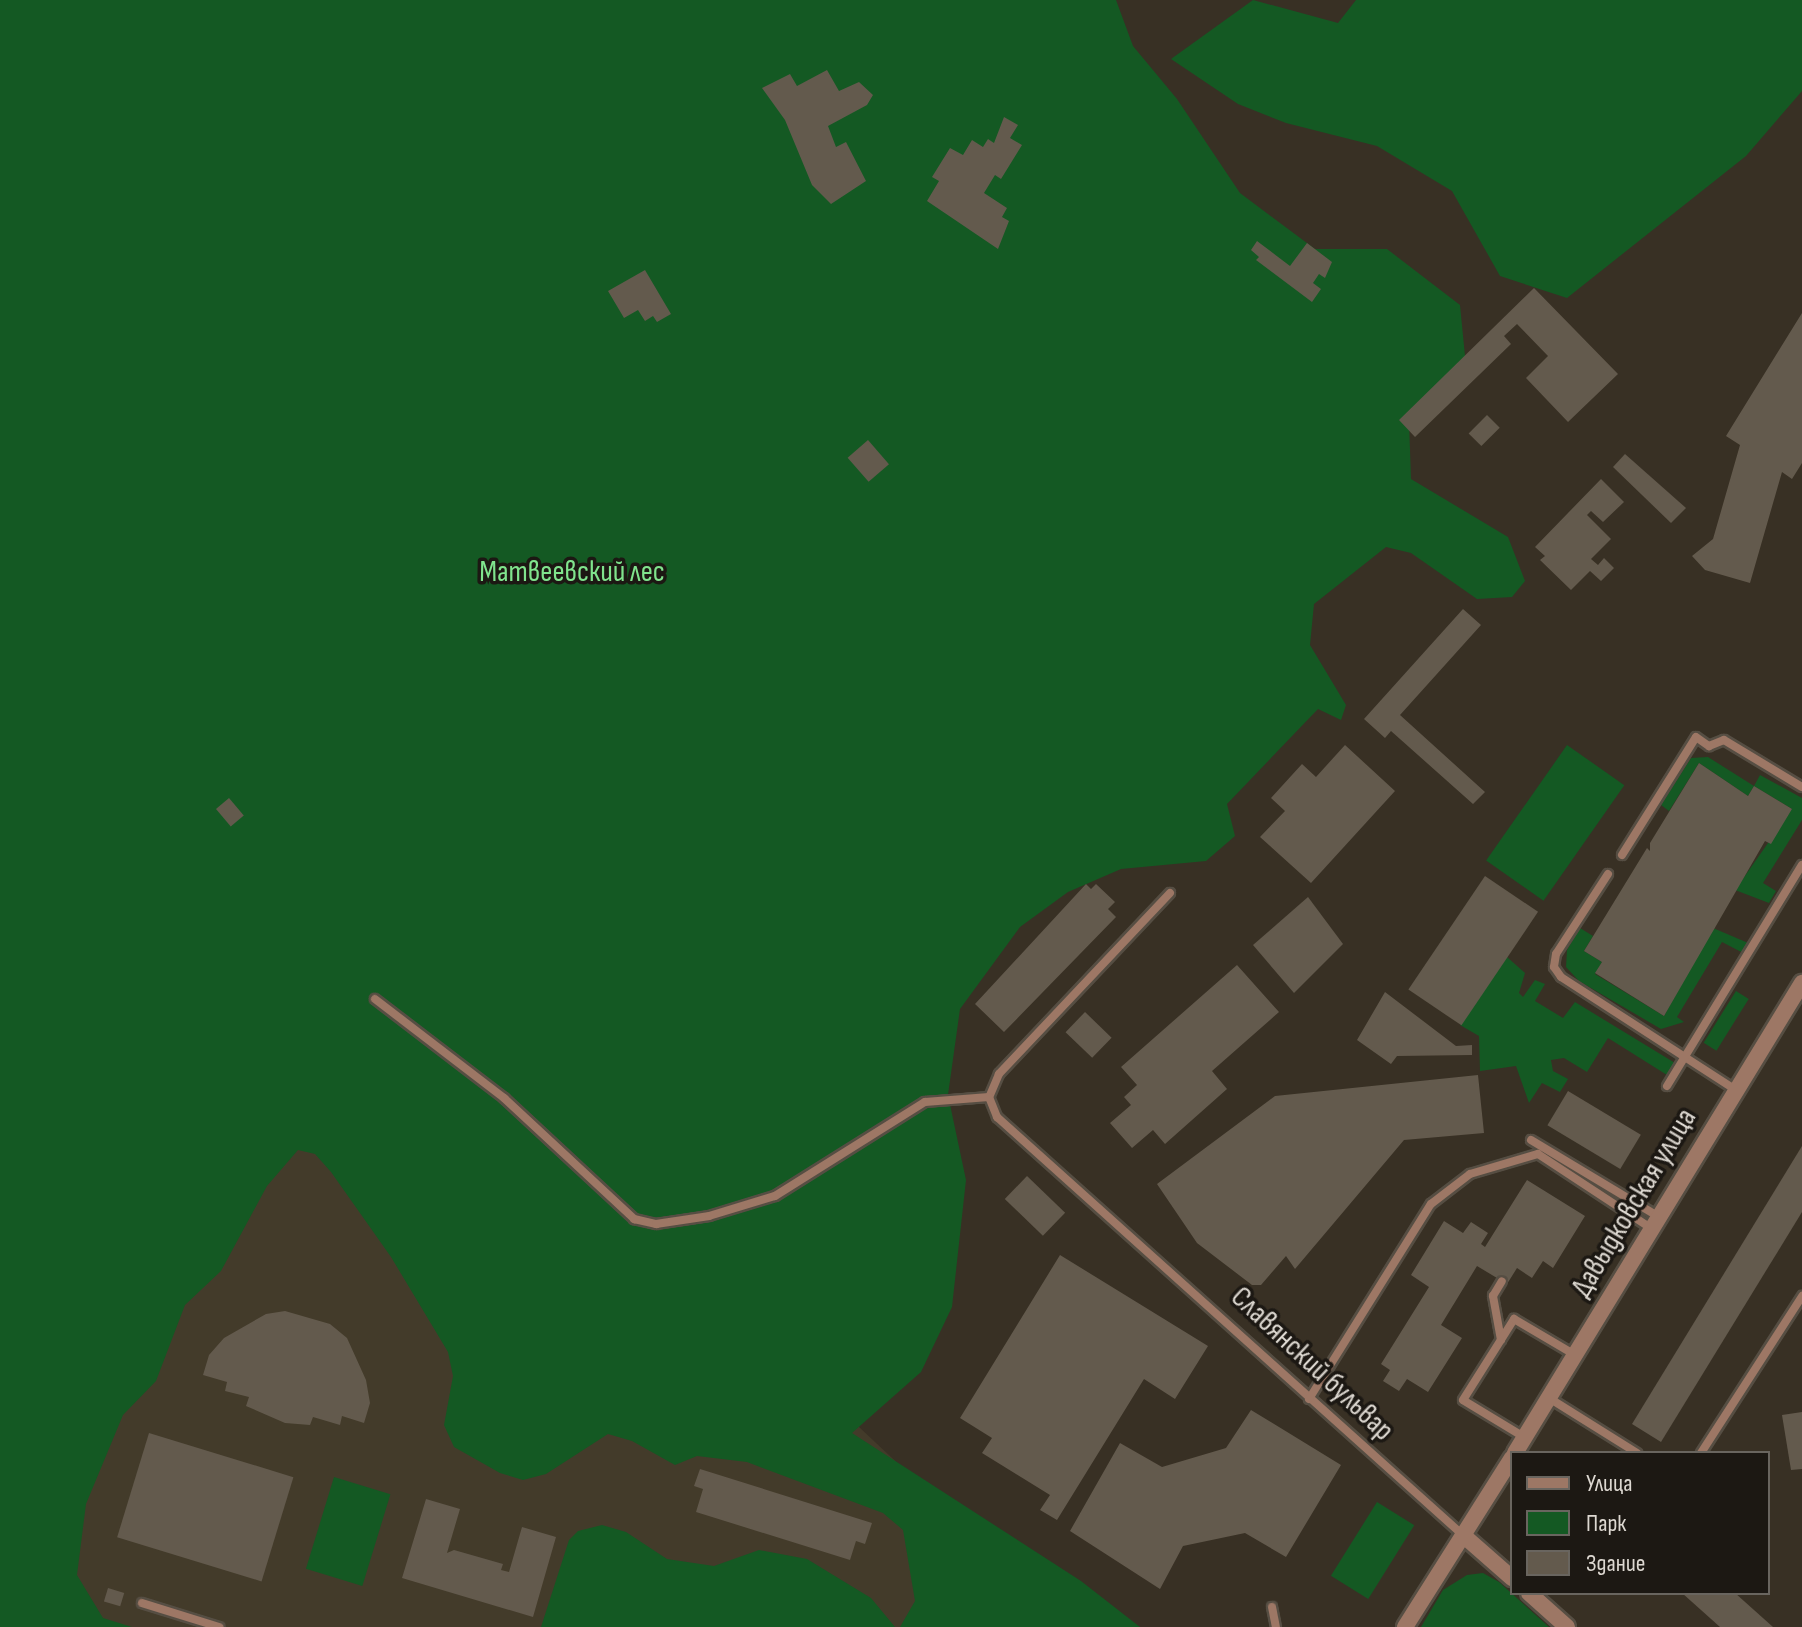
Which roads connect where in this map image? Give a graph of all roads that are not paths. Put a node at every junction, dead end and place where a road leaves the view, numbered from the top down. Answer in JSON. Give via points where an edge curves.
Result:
{"nodes":[{"id":1,"x":1802,"y":787,"type":"edge"},
{"id":2,"x":1622,"y":855,"type":"dead end"},
{"id":3,"x":1802,"y":865,"type":"edge"},
{"id":4,"x":1608,"y":874,"type":"dead end"},
{"id":5,"x":1170,"y":893,"type":"dead end"},
{"id":6,"x":1802,"y":983,"type":"edge"},
{"id":7,"x":375,"y":999,"type":"dead end"},
{"id":8,"x":1685,"y":1056,"type":"junction"},
{"id":9,"x":1667,"y":1086,"type":"dead end"},
{"id":10,"x":1736,"y":1090,"type":"junction"},
{"id":11,"x":989,"y":1097,"type":"junction"},
{"id":12,"x":1531,"y":1140,"type":"dead end"},
{"id":13,"x":1655,"y":1223,"type":"junction"},
{"id":14,"x":1502,"y":1281,"type":"dead end"},
{"id":15,"x":1802,"y":1296,"type":"edge"},
{"id":16,"x":1501,"y":1341,"type":"junction"},
{"id":17,"x":1575,"y":1355,"type":"junction"},
{"id":18,"x":1549,"y":1398,"type":"junction"},
{"id":19,"x":1309,"y":1399,"type":"junction"},
{"id":20,"x":1524,"y":1437,"type":"junction"},
{"id":21,"x":1515,"y":1451,"type":"edge"},
{"id":22,"x":1634,"y":1451,"type":"edge"},
{"id":23,"x":1702,"y":1451,"type":"edge"},
{"id":24,"x":1510,"y":1460,"type":"edge"},
{"id":25,"x":1464,"y":1536,"type":"junction"},
{"id":26,"x":1510,"y":1576,"type":"edge"},
{"id":27,"x":1531,"y":1595,"type":"edge"},
{"id":28,"x":142,"y":1603,"type":"dead end"},
{"id":29,"x":1272,"y":1607,"type":"dead end"},
{"id":30,"x":219,"y":1627,"type":"edge"},
{"id":31,"x":1276,"y":1627,"type":"edge"},
{"id":32,"x":1405,"y":1627,"type":"edge"},
{"id":33,"x":1567,"y":1627,"type":"edge"}],
"edges":[{"from":1,"to":2,"type":"lane","via":[[1724,740],[1709,746],[1696,737]]},
{"from":3,"to":8,"type":"lane"},
{"from":4,"to":8,"type":"lane","via":[[1556,954],[1554,967],[1561,977]]},
{"from":5,"to":11,"type":"lane","via":[[999,1074]]},
{"from":6,"to":10,"type":"street","name":"Давыдковская улица"},
{"from":7,"to":11,"type":"lane","via":[[504,1098],[634,1219],[656,1224],[709,1216],[775,1196],[925,1102]]},
{"from":8,"to":9,"type":"lane"},
{"from":8,"to":10,"type":"lane"},
{"from":10,"to":13,"type":"street","name":"Давыдковская улица"},
{"from":11,"to":19,"type":"lane","name":"Славянский бульвар","via":[[997,1117]]},
{"from":12,"to":13,"type":"lane"},
{"from":13,"to":17,"type":"street","name":"Давыдковская улица"},
{"from":13,"to":19,"type":"lane","via":[[1538,1154],[1470,1174],[1431,1204]]},
{"from":14,"to":16,"type":"lane","via":[[1493,1296]]},
{"from":15,"to":23,"type":"lane"},
{"from":16,"to":17,"type":"lane","via":[[1514,1319]]},
{"from":16,"to":20,"type":"lane","via":[[1463,1400]]},
{"from":17,"to":18,"type":"street","name":"Давыдковская улица"},
{"from":18,"to":20,"type":"street","name":"Давыдковская улица"},
{"from":18,"to":22,"type":"lane"},
{"from":19,"to":25,"type":"lane","name":"Славянский бульвар"},
{"from":20,"to":21,"type":"street","name":"Давыдковская улица"},
{"from":24,"to":25,"type":"street","name":"Давыдковская улица"},
{"from":25,"to":26,"type":"street","name":"Славянский бульвар"},
{"from":25,"to":32,"type":"street","name":"Давыдковская улица"},
{"from":27,"to":33,"type":"street"},
{"from":28,"to":30,"type":"lane"},
{"from":29,"to":31,"type":"lane"}]}
